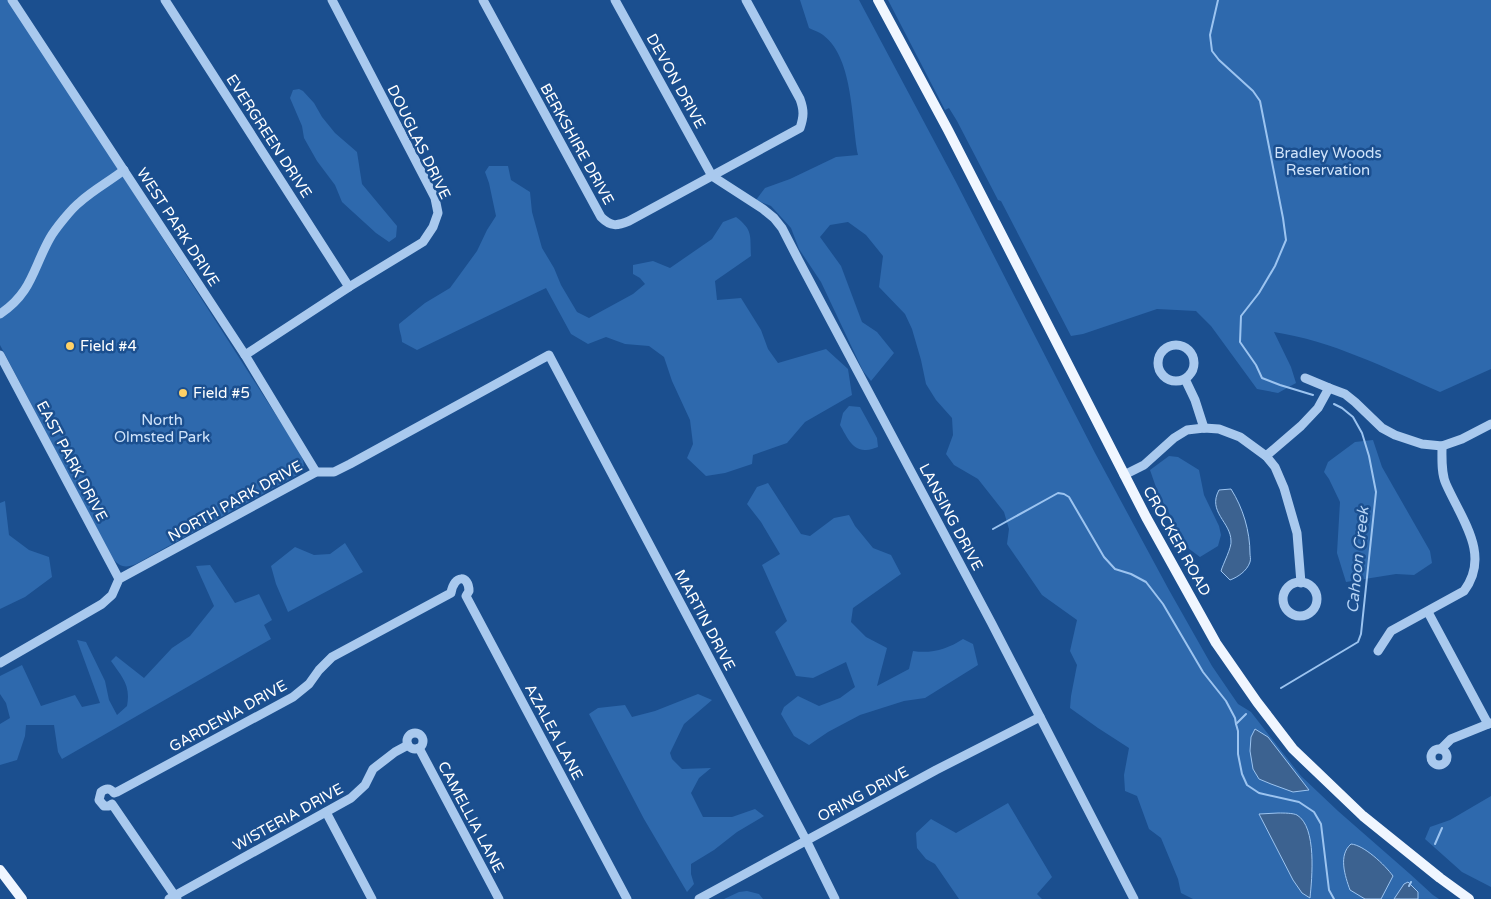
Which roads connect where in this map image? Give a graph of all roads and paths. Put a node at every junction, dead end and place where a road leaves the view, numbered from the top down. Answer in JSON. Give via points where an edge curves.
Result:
{"nodes":[{"id":1,"x":12,"y":0,"type":"edge"},
{"id":2,"x":165,"y":0,"type":"edge"},
{"id":3,"x":332,"y":0,"type":"edge"},
{"id":4,"x":483,"y":0,"type":"edge"},
{"id":5,"x":615,"y":0,"type":"edge"},
{"id":6,"x":746,"y":0,"type":"edge"},
{"id":7,"x":878,"y":0,"type":"edge"},
{"id":8,"x":124,"y":170,"type":"junction"},
{"id":9,"x":712,"y":176,"type":"junction"},
{"id":10,"x":349,"y":287,"type":"junction"},
{"id":11,"x":0,"y":314,"type":"edge"},
{"id":12,"x":0,"y":355,"type":"edge"},
{"id":13,"x":245,"y":355,"type":"junction"},
{"id":14,"x":549,"y":355,"type":"joint"},
{"id":15,"x":1305,"y":378,"type":"dead end"},
{"id":16,"x":1185,"y":379,"type":"junction"},
{"id":17,"x":1329,"y":388,"type":"junction"},
{"id":18,"x":1491,"y":424,"type":"edge"},
{"id":19,"x":1204,"y":428,"type":"junction"},
{"id":20,"x":1442,"y":446,"type":"junction"},
{"id":21,"x":1266,"y":456,"type":"junction"},
{"id":22,"x":316,"y":472,"type":"junction"},
{"id":23,"x":1124,"y":475,"type":"junction"},
{"id":24,"x":119,"y":580,"type":"junction"},
{"id":25,"x":463,"y":580,"type":"joint"},
{"id":26,"x":1301,"y":582,"type":"dead end"},
{"id":27,"x":451,"y":593,"type":"junction"},
{"id":28,"x":466,"y":596,"type":"junction"},
{"id":29,"x":1428,"y":612,"type":"junction"},
{"id":30,"x":1378,"y":651,"type":"dead end"},
{"id":31,"x":0,"y":663,"type":"edge"},
{"id":32,"x":1040,"y":717,"type":"junction"},
{"id":33,"x":1490,"y":723,"type":"edge"},
{"id":34,"x":408,"y":745,"type":"junction"},
{"id":35,"x":419,"y":748,"type":"junction"},
{"id":36,"x":1441,"y":749,"type":"dead end"},
{"id":37,"x":114,"y":794,"type":"junction"},
{"id":38,"x":112,"y":804,"type":"junction"},
{"id":39,"x":326,"y":812,"type":"junction"},
{"id":40,"x":806,"y":840,"type":"junction"},
{"id":41,"x":0,"y":870,"type":"edge"},
{"id":42,"x":173,"y":898,"type":"edge"},
{"id":43,"x":22,"y":899,"type":"edge"},
{"id":44,"x":372,"y":899,"type":"edge"},
{"id":45,"x":499,"y":899,"type":"edge"},
{"id":46,"x":627,"y":899,"type":"edge"},
{"id":47,"x":700,"y":899,"type":"edge"},
{"id":48,"x":835,"y":899,"type":"edge"},
{"id":49,"x":1134,"y":899,"type":"edge"},
{"id":50,"x":1469,"y":899,"type":"edge"}],
"edges":[{"from":1,"to":8,"type":"street","name":"WEST PARK DRIVE"},
{"from":2,"to":10,"type":"street","name":"EVERGREEN DRIVE"},
{"from":3,"to":10,"type":"street","name":"DOUGLAS DRIVE","via":[[435,198],[438,213],[423,242]]},
{"from":4,"to":9,"type":"street","name":"BERKSHIRE DRIVE","via":[[608,224],[620,225],[629,221]]},
{"from":5,"to":9,"type":"street","name":"DEVON DRIVE"},
{"from":6,"to":9,"type":"street","via":[[800,99],[804,117],[800,128]]},
{"from":7,"to":23,"type":"main road","name":"CROCKER ROAD"},
{"from":8,"to":11,"type":"street","via":[[78,203],[51,237],[23,294]]},
{"from":8,"to":13,"type":"street","name":"WEST PARK DRIVE"},
{"from":9,"to":32,"type":"street","name":"LANSING DRIVE","via":[[763,209],[782,228]]},
{"from":10,"to":13,"type":"street","name":"DOUGLAS DRIVE"},
{"from":12,"to":24,"type":"street","name":"EAST PARK DRIVE"},
{"from":13,"to":22,"type":"street","name":"WEST PARK DRIVE"},
{"from":14,"to":22,"type":"street","name":"NORTH PARK DRIVE","via":[[350,464],[334,472]]},
{"from":14,"to":40,"type":"street","name":"MARTIN DRIVE"},
{"from":15,"to":17,"type":"street"},
{"from":16,"to":16,"type":"street","via":[[1193,370],[1194,358],[1188,348],[1170,345],[1160,353],[1159,370],[1167,379]]},
{"from":16,"to":19,"type":"street"},
{"from":17,"to":20,"type":"street","via":[[1345,394],[1395,436]]},
{"from":17,"to":21,"type":"street","via":[[1318,408]]},
{"from":18,"to":20,"type":"street","via":[[1462,440]]},
{"from":19,"to":21,"type":"street","via":[[1219,429],[1240,438]]},
{"from":19,"to":23,"type":"street","via":[[1187,430],[1144,465]]},
{"from":20,"to":29,"type":"street","via":[[1445,483],[1476,540],[1478,567],[1473,582],[1464,592]]},
{"from":21,"to":26,"type":"street","via":[[1284,488],[1297,533]]},
{"from":22,"to":24,"type":"street","name":"NORTH PARK DRIVE"},
{"from":23,"to":50,"type":"main road","name":"CROCKER ROAD","via":[[1216,643],[1293,749],[1363,816]]},
{"from":24,"to":31,"type":"street","name":"NORTH PARK DRIVE","via":[[112,595],[102,604]]},
{"from":25,"to":27,"type":"street","name":"GARDENIA DRIVE","via":[[455,581]]},
{"from":25,"to":28,"type":"street","name":"AZALEA LANE","via":[[469,588]]},
{"from":27,"to":28,"type":"street"},
{"from":27,"to":37,"type":"street","name":"GARDENIA DRIVE","via":[[332,657],[293,697]]},
{"from":28,"to":46,"type":"street","name":"AZALEA LANE"},
{"from":29,"to":30,"type":"street","via":[[1391,631]]},
{"from":29,"to":33,"type":"street"},
{"from":32,"to":40,"type":"street","name":"ORING DRIVE"},
{"from":32,"to":49,"type":"street","name":"LANSING DRIVE"},
{"from":33,"to":36,"type":"street","via":[[1452,739]]},
{"from":34,"to":35,"type":"street"},
{"from":34,"to":35,"type":"street","via":[[409,736],[417,733],[424,741]]},
{"from":34,"to":39,"type":"street","name":"WISTERIA DRIVE","via":[[373,769],[365,785],[351,798]]},
{"from":35,"to":45,"type":"street","name":"CAMELLIA LANE"},
{"from":37,"to":38,"type":"street"},
{"from":37,"to":38,"type":"street","name":"GARDENIA DRIVE","via":[[104,790],[99,795],[104,806]]},
{"from":38,"to":42,"type":"street"},
{"from":39,"to":42,"type":"street","name":"WISTERIA DRIVE"},
{"from":39,"to":44,"type":"street"},
{"from":40,"to":47,"type":"street","name":"ORING DRIVE"},
{"from":40,"to":48,"type":"street","name":"MARTIN DRIVE"},
{"from":41,"to":43,"type":"main road"}]}
